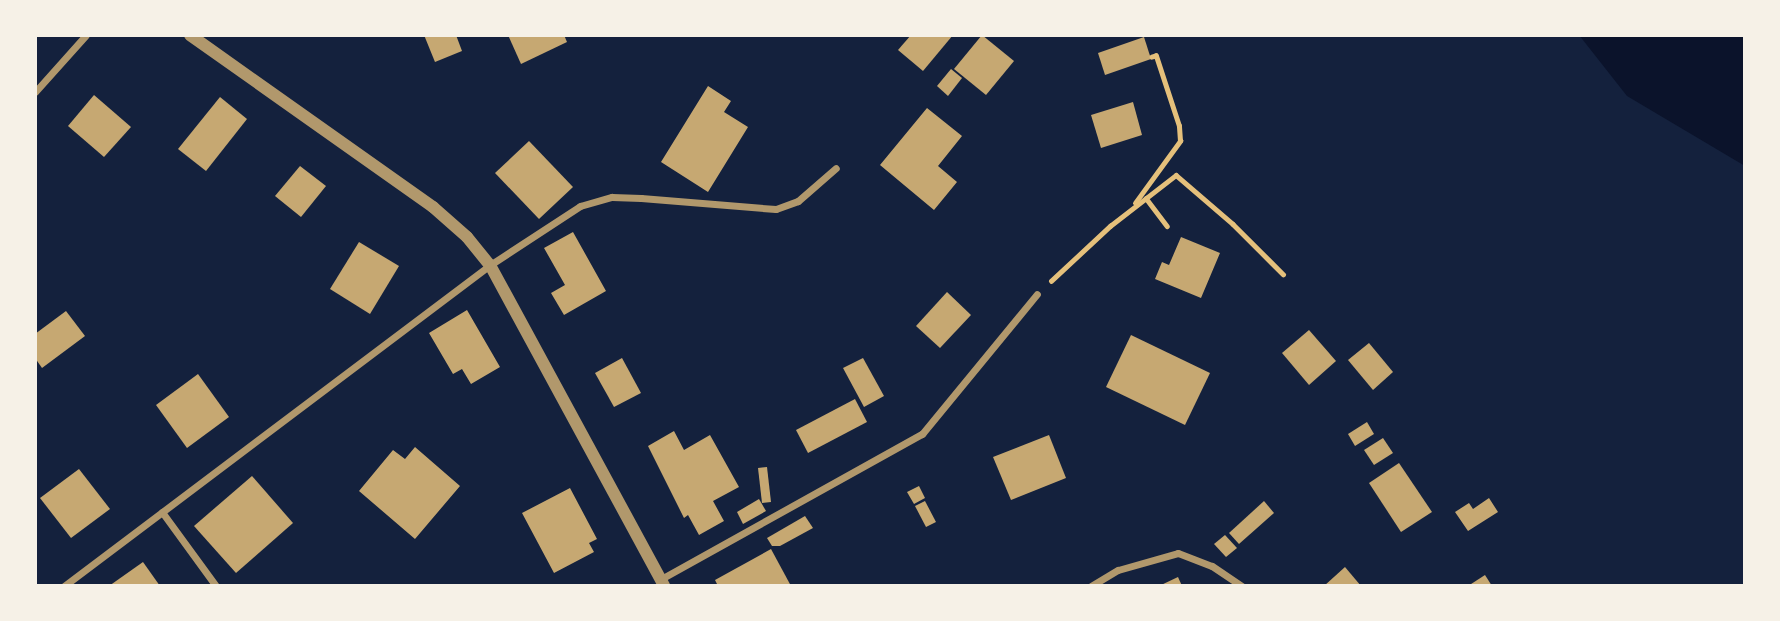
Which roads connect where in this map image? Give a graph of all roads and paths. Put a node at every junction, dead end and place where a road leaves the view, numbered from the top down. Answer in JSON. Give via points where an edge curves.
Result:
{"nodes":[{"id":1,"x":86,"y":35,"type":"edge"},
{"id":2,"x":190,"y":35,"type":"edge"},
{"id":3,"x":1152,"y":57,"type":"dead end"},
{"id":4,"x":35,"y":92,"type":"edge"},
{"id":5,"x":836,"y":168,"type":"dead end"},
{"id":6,"x":1146,"y":198,"type":"junction"},
{"id":7,"x":1131,"y":210,"type":"junction"},
{"id":8,"x":1167,"y":226,"type":"dead end"},
{"id":9,"x":490,"y":265,"type":"junction"},
{"id":10,"x":1283,"y":274,"type":"dead end"},
{"id":11,"x":1037,"y":294,"type":"joint"},
{"id":12,"x":162,"y":512,"type":"junction"},
{"id":13,"x":662,"y":582,"type":"edge"},
{"id":14,"x":64,"y":586,"type":"edge"},
{"id":15,"x":216,"y":586,"type":"edge"},
{"id":16,"x":1091,"y":586,"type":"edge"},
{"id":17,"x":1241,"y":586,"type":"edge"}],
"edges":[{"from":1,"to":4,"type":"street"},
{"from":2,"to":9,"type":"street","via":[[433,207]]},
{"from":3,"to":7,"type":"path","via":[[1156,56],[1180,126],[1180,141]]},
{"from":5,"to":9,"type":"street","via":[[798,201],[776,209],[641,198],[601,200],[580,206]]},
{"from":6,"to":7,"type":"path"},
{"from":6,"to":8,"type":"path"},
{"from":6,"to":10,"type":"path","via":[[1176,176],[1223,214]]},
{"from":7,"to":11,"type":"path"},
{"from":9,"to":12,"type":"street"},
{"from":9,"to":13,"type":"street"},
{"from":11,"to":13,"type":"street","via":[[922,435]]},
{"from":12,"to":14,"type":"street"},
{"from":12,"to":15,"type":"street"},
{"from":16,"to":17,"type":"street","via":[[1118,570],[1178,553],[1212,566]]}]}
